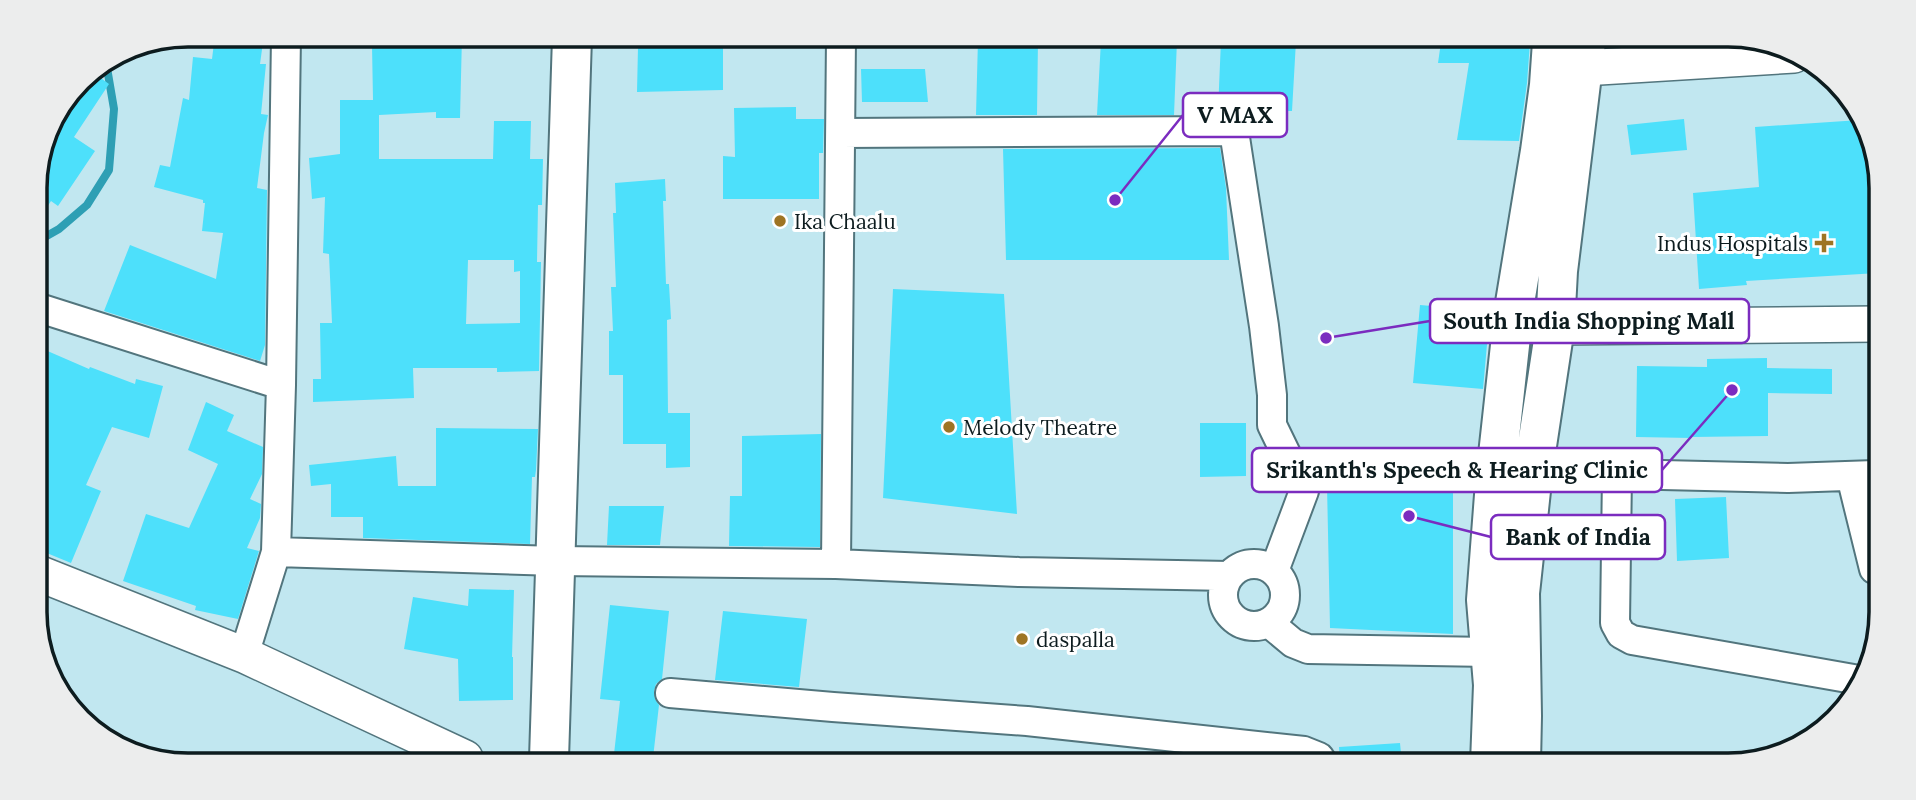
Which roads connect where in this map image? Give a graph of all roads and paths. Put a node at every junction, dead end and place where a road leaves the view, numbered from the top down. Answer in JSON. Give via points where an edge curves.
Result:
{"nodes":[{"id":1,"x":286,"y":47,"type":"edge"},
{"id":2,"x":572,"y":47,"type":"edge"},
{"id":3,"x":841,"y":47,"type":"edge"},
{"id":4,"x":1552,"y":47,"type":"edge"},
{"id":5,"x":1760,"y":51,"type":"edge"},
{"id":6,"x":1584,"y":55,"type":"edge"},
{"id":7,"x":841,"y":133,"type":"junction"},
{"id":8,"x":1515,"y":308,"type":"junction"},
{"id":9,"x":48,"y":311,"type":"edge"},
{"id":10,"x":1555,"y":312,"type":"junction"},
{"id":11,"x":1869,"y":324,"type":"edge"},
{"id":12,"x":281,"y":385,"type":"junction"},
{"id":13,"x":1533,"y":472,"type":"junction"},
{"id":14,"x":1617,"y":474,"type":"junction"},
{"id":15,"x":1863,"y":475,"type":"edge"},
{"id":16,"x":1869,"y":524,"type":"edge"},
{"id":17,"x":276,"y":552,"type":"junction"},
{"id":18,"x":556,"y":561,"type":"junction"},
{"id":19,"x":836,"y":564,"type":"junction"},
{"id":20,"x":1274,"y":570,"type":"junction"},
{"id":21,"x":1229,"y":576,"type":"junction"},
{"id":22,"x":47,"y":577,"type":"edge"},
{"id":23,"x":1269,"y":624,"type":"junction"},
{"id":24,"x":1490,"y":652,"type":"junction"},
{"id":25,"x":244,"y":655,"type":"junction"},
{"id":26,"x":1851,"y":679,"type":"edge"},
{"id":27,"x":670,"y":693,"type":"dead end"},
{"id":28,"x":1307,"y":752,"type":"edge"},
{"id":29,"x":1490,"y":752,"type":"edge"},
{"id":30,"x":1521,"y":752,"type":"edge"},
{"id":31,"x":454,"y":753,"type":"edge"},
{"id":32,"x":549,"y":753,"type":"edge"}],
"edges":[{"from":1,"to":12,"type":"street"},
{"from":2,"to":18,"type":"main road"},
{"from":3,"to":7,"type":"street"},
{"from":4,"to":8,"type":"main road"},
{"from":5,"to":6,"type":"street"},
{"from":6,"to":10,"type":"main road"},
{"from":7,"to":19,"type":"street"},
{"from":7,"to":20,"type":"street","via":[[1234,131],[1264,326],[1272,425],[1304,491]]},
{"from":8,"to":10,"type":"main road"},
{"from":8,"to":24,"type":"main road","via":[[1486,600]]},
{"from":9,"to":12,"type":"street"},
{"from":10,"to":11,"type":"street"},
{"from":10,"to":13,"type":"main road"},
{"from":12,"to":17,"type":"street"},
{"from":13,"to":14,"type":"street"},
{"from":13,"to":30,"type":"main road","via":[[1520,593]]},
{"from":14,"to":15,"type":"street"},
{"from":14,"to":26,"type":"street","via":[[1615,623],[1620,634],[1632,640]]},
{"from":15,"to":16,"type":"street"},
{"from":17,"to":18,"type":"street"},
{"from":17,"to":25,"type":"street"},
{"from":18,"to":19,"type":"street"},
{"from":18,"to":32,"type":"main road"},
{"from":19,"to":21,"type":"street"},
{"from":20,"to":21,"type":"street","via":[[1245,565]]},
{"from":20,"to":23,"type":"street","via":[[1286,597]]},
{"from":21,"to":23,"type":"street","via":[[1223,596],[1230,615],[1248,626]]},
{"from":22,"to":25,"type":"street"},
{"from":23,"to":24,"type":"street","via":[[1308,649]]},
{"from":24,"to":29,"type":"main road"},
{"from":25,"to":31,"type":"street"},
{"from":27,"to":28,"type":"street","via":[[1027,721]]}]}
